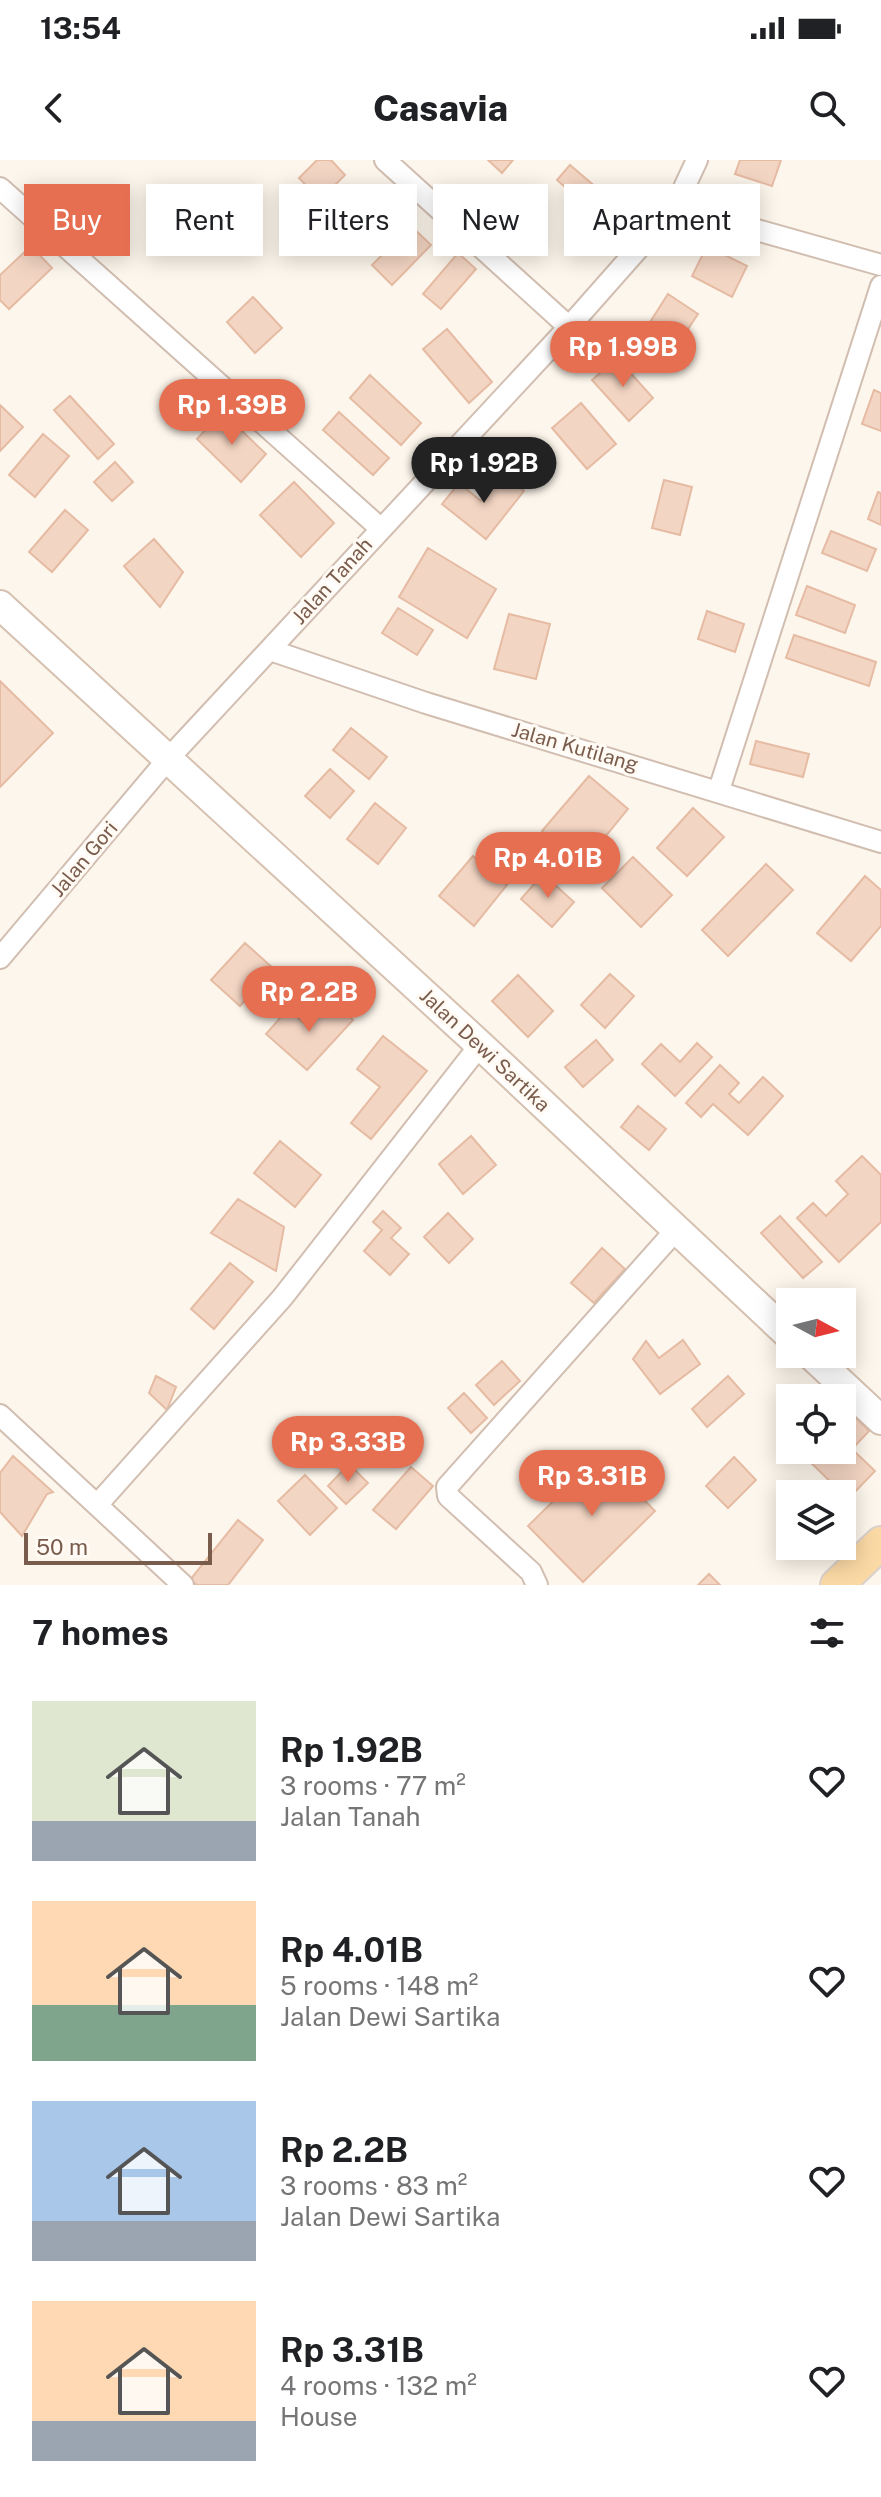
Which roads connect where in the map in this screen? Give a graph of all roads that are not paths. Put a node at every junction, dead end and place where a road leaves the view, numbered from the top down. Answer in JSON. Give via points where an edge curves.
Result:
{"nodes":[{"id":1,"x":385,"y":160,"type":"edge"},
{"id":2,"x":697,"y":160,"type":"edge"},
{"id":3,"x":686,"y":184,"type":"edge"},
{"id":4,"x":0,"y":188,"type":"edge"},
{"id":5,"x":760,"y":231,"type":"edge"},
{"id":6,"x":632,"y":256,"type":"edge"},
{"id":7,"x":881,"y":265,"type":"edge"},
{"id":8,"x":881,"y":286,"type":"edge"},
{"id":9,"x":569,"y":327,"type":"junction"},
{"id":10,"x":380,"y":528,"type":"junction"},
{"id":11,"x":1,"y":608,"type":"edge"},
{"id":12,"x":270,"y":650,"type":"junction"},
{"id":13,"x":168,"y":759,"type":"junction"},
{"id":14,"x":719,"y":790,"type":"junction"},
{"id":15,"x":881,"y":842,"type":"edge"},
{"id":16,"x":0,"y":958,"type":"edge"},
{"id":17,"x":480,"y":1045,"type":"junction"},
{"id":18,"x":675,"y":1231,"type":"junction"},
{"id":19,"x":776,"y":1323,"type":"edge"},
{"id":20,"x":825,"y":1368,"type":"edge"},
{"id":21,"x":0,"y":1415,"type":"edge"},
{"id":22,"x":881,"y":1420,"type":"edge"},
{"id":23,"x":97,"y":1505,"type":"junction"},
{"id":24,"x":881,"y":1543,"type":"edge"},
{"id":25,"x":183,"y":1585,"type":"edge"},
{"id":26,"x":537,"y":1585,"type":"edge"},
{"id":27,"x":837,"y":1585,"type":"edge"}],
"edges":[{"from":1,"to":9,"type":"street"},
{"from":2,"to":3,"type":"street","name":"Jalan Tanah"},
{"from":4,"to":10,"type":"street"},
{"from":5,"to":7,"type":"street"},
{"from":6,"to":9,"type":"street","name":"Jalan Tanah"},
{"from":8,"to":14,"type":"street"},
{"from":9,"to":10,"type":"street","name":"Jalan Tanah"},
{"from":10,"to":12,"type":"street","name":"Jalan Tanah"},
{"from":11,"to":13,"type":"main road","name":"Jalan Dewi Sartika"},
{"from":12,"to":13,"type":"street","name":"Jalan Tanah"},
{"from":12,"to":14,"type":"street","name":"Jalan Kutilang","via":[[426,703]]},
{"from":13,"to":16,"type":"street","name":"Jalan Gori"},
{"from":13,"to":17,"type":"main road","name":"Jalan Dewi Sartika"},
{"from":14,"to":15,"type":"street","name":"Jalan Kutilang"},
{"from":17,"to":18,"type":"main road","name":"Jalan Dewi Sartika"},
{"from":17,"to":23,"type":"street","via":[[282,1298]]},
{"from":18,"to":19,"type":"main road","name":"Jalan Dewi Sartika"},
{"from":18,"to":26,"type":"street","via":[[447,1487],[448,1496],[531,1572]]},
{"from":20,"to":22,"type":"main road"},
{"from":21,"to":23,"type":"street"},
{"from":23,"to":25,"type":"street"},
{"from":24,"to":27,"type":"main road"}]}
